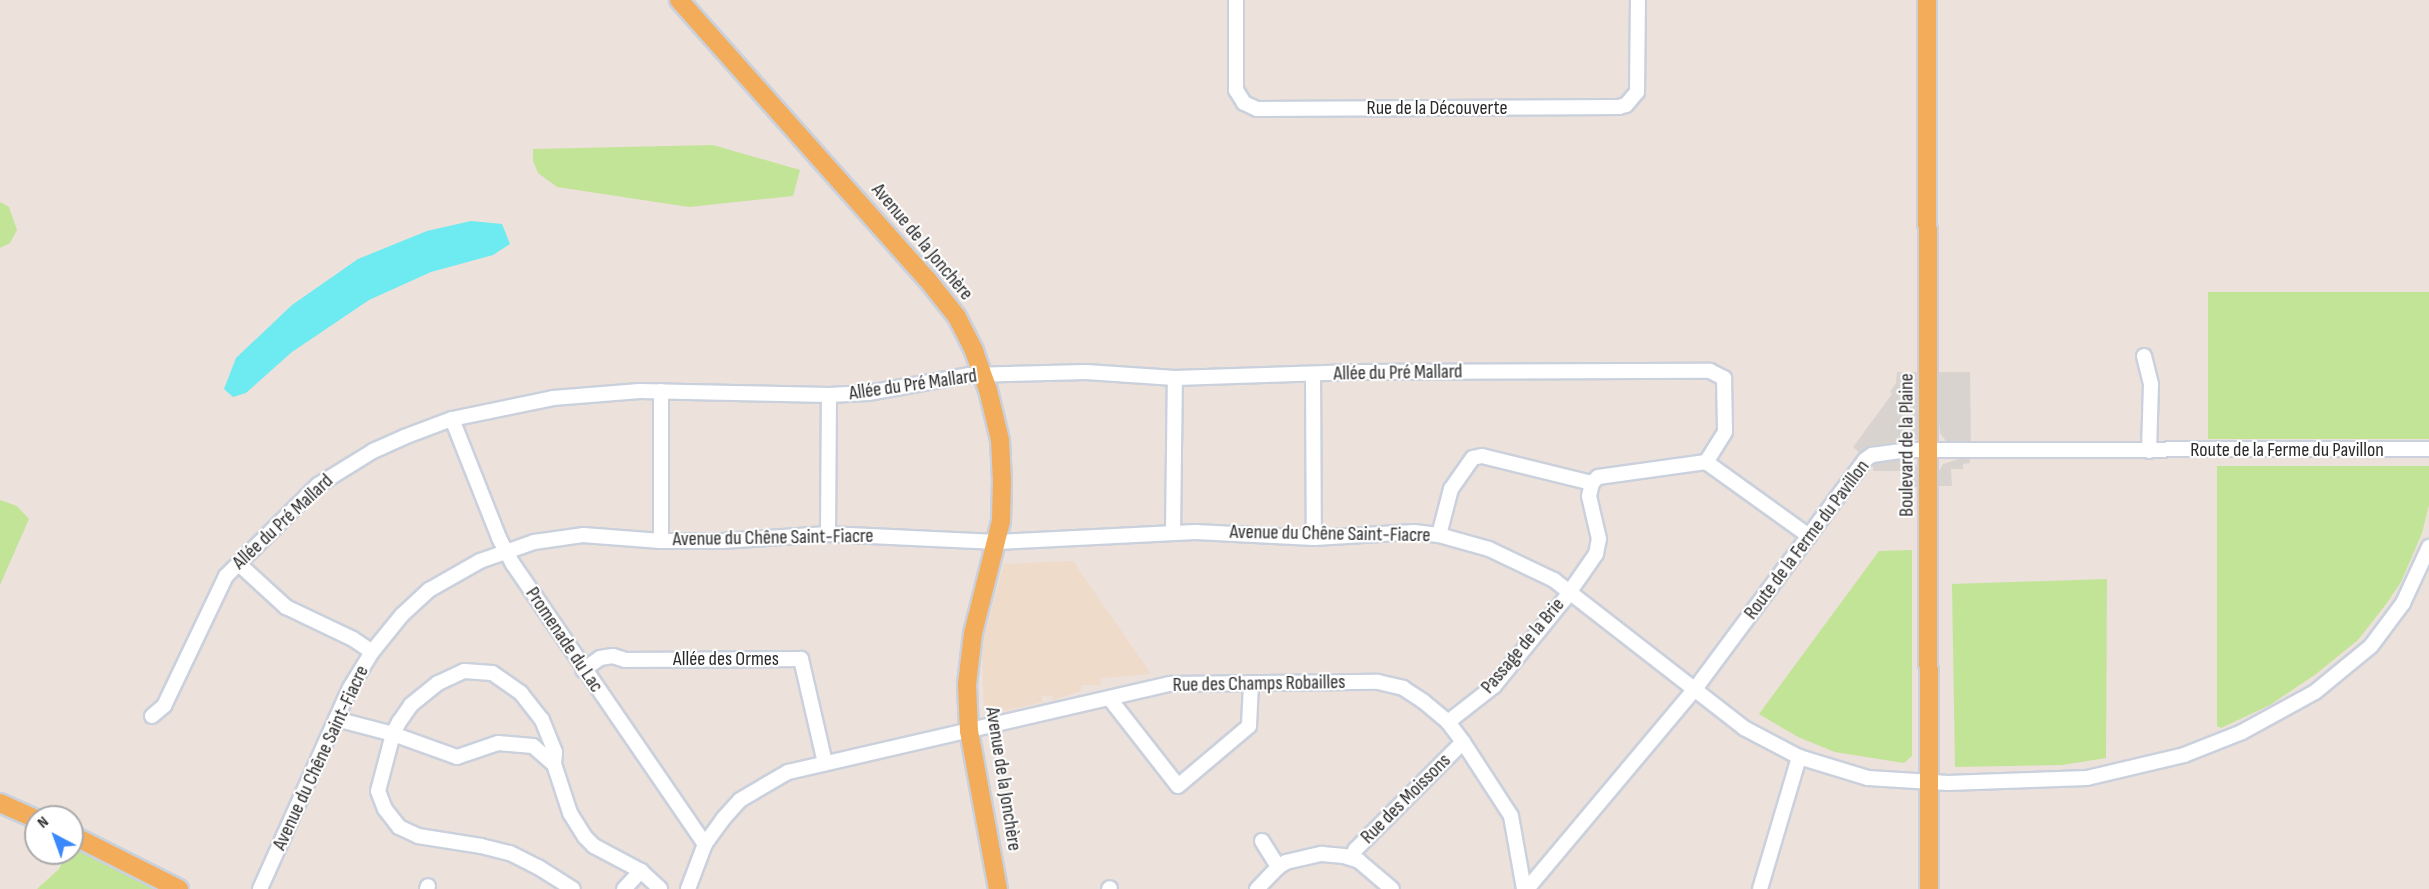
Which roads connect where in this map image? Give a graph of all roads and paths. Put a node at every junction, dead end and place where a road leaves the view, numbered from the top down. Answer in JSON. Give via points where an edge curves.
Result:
{"nodes":[{"id":1,"x":679,"y":0,"type":"edge"},
{"id":2,"x":1236,"y":0,"type":"edge"},
{"id":3,"x":1638,"y":0,"type":"edge"},
{"id":4,"x":1927,"y":0,"type":"edge"},
{"id":5,"x":2144,"y":356,"type":"dead end"},
{"id":6,"x":1313,"y":374,"type":"junction"},
{"id":7,"x":982,"y":375,"type":"junction"},
{"id":8,"x":1175,"y":378,"type":"junction"},
{"id":9,"x":661,"y":391,"type":"junction"},
{"id":10,"x":829,"y":395,"type":"junction"},
{"id":11,"x":452,"y":419,"type":"junction"},
{"id":12,"x":2429,"y":449,"type":"edge"},
{"id":13,"x":1928,"y":452,"type":"junction"},
{"id":14,"x":2149,"y":452,"type":"junction"},
{"id":15,"x":1706,"y":462,"type":"junction"},
{"id":16,"x":1592,"y":483,"type":"junction"},
{"id":17,"x":1173,"y":533,"type":"junction"},
{"id":18,"x":828,"y":534,"type":"junction"},
{"id":19,"x":1439,"y":535,"type":"junction"},
{"id":20,"x":1809,"y":536,"type":"junction"},
{"id":21,"x":1314,"y":538,"type":"junction"},
{"id":22,"x":661,"y":541,"type":"junction"},
{"id":23,"x":998,"y":542,"type":"junction"},
{"id":24,"x":2429,"y":547,"type":"edge"},
{"id":25,"x":506,"y":551,"type":"junction"},
{"id":26,"x":239,"y":564,"type":"junction"},
{"id":27,"x":1569,"y":591,"type":"junction"},
{"id":28,"x":372,"y":652,"type":"junction"},
{"id":29,"x":583,"y":670,"type":"junction"},
{"id":30,"x":1251,"y":683,"type":"junction"},
{"id":31,"x":1695,"y":689,"type":"junction"},
{"id":32,"x":1110,"y":699,"type":"junction"},
{"id":33,"x":152,"y":716,"type":"dead end"},
{"id":34,"x":336,"y":719,"type":"junction"},
{"id":35,"x":1448,"y":722,"type":"junction"},
{"id":36,"x":969,"y":731,"type":"junction"},
{"id":37,"x":393,"y":734,"type":"junction"},
{"id":38,"x":1462,"y":742,"type":"junction"},
{"id":39,"x":1799,"y":757,"type":"junction"},
{"id":40,"x":825,"y":763,"type":"junction"},
{"id":41,"x":554,"y":764,"type":"junction"},
{"id":42,"x":1930,"y":782,"type":"junction"},
{"id":43,"x":0,"y":803,"type":"edge"},
{"id":44,"x":24,"y":814,"type":"edge"},
{"id":45,"x":84,"y":841,"type":"edge"},
{"id":46,"x":1262,"y":841,"type":"dead end"},
{"id":47,"x":705,"y":844,"type":"junction"},
{"id":48,"x":1351,"y":858,"type":"junction"},
{"id":49,"x":1278,"y":867,"type":"junction"},
{"id":50,"x":641,"y":871,"type":"junction"},
{"id":51,"x":179,"y":889,"type":"edge"},
{"id":52,"x":260,"y":889,"type":"edge"},
{"id":53,"x":573,"y":889,"type":"edge"},
{"id":54,"x":624,"y":889,"type":"edge"},
{"id":55,"x":660,"y":889,"type":"edge"},
{"id":56,"x":688,"y":889,"type":"edge"},
{"id":57,"x":998,"y":889,"type":"edge"},
{"id":58,"x":1257,"y":889,"type":"edge"},
{"id":59,"x":1392,"y":889,"type":"edge"},
{"id":60,"x":1526,"y":889,"type":"edge"},
{"id":61,"x":1760,"y":889,"type":"edge"},
{"id":62,"x":1929,"y":889,"type":"edge"}],
"edges":[{"from":1,"to":7,"type":"main road","name":"Avenue de la Jonchère","via":[[933,287],[957,317]]},
{"from":2,"to":3,"type":"street","name":"Rue de la Découverte","via":[[1236,90],[1244,103],[1257,109],[1626,105],[1637,92]]},
{"from":4,"to":13,"type":"main road","name":"Boulevard de la Plaine"},
{"from":5,"to":14,"type":"street","via":[[2151,384]]},
{"from":6,"to":8,"type":"street","name":"Allée du Pré Mallard"},
{"from":6,"to":15,"type":"street","name":"Allée du Pré Mallard","via":[[1710,371],[1724,378],[1725,432]]},
{"from":6,"to":21,"type":"street"},
{"from":7,"to":8,"type":"street","name":"Allée du Pré Mallard","via":[[1086,372]]},
{"from":7,"to":10,"type":"street","name":"Allée du Pré Mallard","via":[[868,393]]},
{"from":7,"to":23,"type":"main road","name":"Avenue de la Jonchère","via":[[1000,440]]},
{"from":8,"to":17,"type":"street"},
{"from":9,"to":10,"type":"street","name":"Allée du Pré Mallard"},
{"from":9,"to":11,"type":"street","name":"Allée du Pré Mallard","via":[[553,398]]},
{"from":9,"to":22,"type":"street"},
{"from":10,"to":18,"type":"street"},
{"from":11,"to":25,"type":"street","name":"Promenade du Lac"},
{"from":11,"to":26,"type":"street","name":"Allée du Pré Mallard","via":[[394,441],[334,473]]},
{"from":12,"to":14,"type":"street","name":"Route de la Ferme du Pavillon"},
{"from":13,"to":14,"type":"street","name":"Route de la Ferme du Pavillon"},
{"from":13,"to":20,"type":"street","name":"Route de la Ferme du Pavillon","via":[[1909,450],[1872,455]]},
{"from":13,"to":42,"type":"main road","name":"Boulevard de la Plaine"},
{"from":15,"to":16,"type":"street","via":[[1598,477]]},
{"from":15,"to":20,"type":"street"},
{"from":16,"to":19,"type":"street","via":[[1482,456],[1473,458],[1450,489]]},
{"from":16,"to":27,"type":"street","name":"Passage de la Brie","via":[[1589,496],[1599,539],[1596,554]]},
{"from":17,"to":21,"type":"street","name":"Avenue du Chêne Saint-Fiacre"},
{"from":17,"to":23,"type":"street","name":"Avenue du Chêne Saint-Fiacre"},
{"from":18,"to":22,"type":"street","name":"Avenue du Chêne Saint-Fiacre"},
{"from":18,"to":23,"type":"street","name":"Avenue du Chêne Saint-Fiacre"},
{"from":19,"to":21,"type":"street","name":"Avenue du Chêne Saint-Fiacre","via":[[1414,532]]},
{"from":19,"to":27,"type":"street","name":"Avenue du Chêne Saint-Fiacre","via":[[1512,558]]},
{"from":20,"to":31,"type":"street","name":"Route de la Ferme du Pavillon"},
{"from":22,"to":25,"type":"street","name":"Avenue du Chêne Saint-Fiacre","via":[[583,535],[534,542]]},
{"from":23,"to":36,"type":"main road","name":"Avenue de la Jonchère","via":[[969,656]]},
{"from":24,"to":42,"type":"street","name":"Avenue du Chêne Saint-Fiacre","via":[[2403,603],[2371,646],[2315,692],[2242,732],[2184,755],[2087,778]]},
{"from":25,"to":28,"type":"street","name":"Avenue du Chêne Saint-Fiacre","via":[[429,590]]},
{"from":25,"to":29,"type":"street","name":"Promenade du Lac"},
{"from":26,"to":28,"type":"street","via":[[286,607]]},
{"from":26,"to":33,"type":"street","name":"Allée du Pré Mallard","via":[[226,576],[164,706]]},
{"from":27,"to":31,"type":"street","name":"Avenue du Chêne Saint-Fiacre"},
{"from":27,"to":35,"type":"street","name":"Passage de la Brie","via":[[1494,687]]},
{"from":28,"to":34,"type":"street","name":"Avenue du Chêne Saint-Fiacre"},
{"from":29,"to":40,"type":"street","name":"Allée des Ormes","via":[[600,658],[613,656],[624,660],[801,659]]},
{"from":29,"to":47,"type":"street","name":"Promenade du Lac"},
{"from":30,"to":32,"type":"street","name":"Rue des Champs Robailles","via":[[1170,684]]},
{"from":30,"to":32,"type":"street","via":[[1249,726],[1178,786]]},
{"from":30,"to":35,"type":"street","name":"Rue des Champs Robailles","via":[[1378,682],[1402,688]]},
{"from":31,"to":39,"type":"street","name":"Avenue du Chêne Saint-Fiacre","via":[[1744,728]]},
{"from":31,"to":60,"type":"street","name":"Route de la Ferme du Pavillon"},
{"from":32,"to":36,"type":"street","name":"Rue des Champs Robailles"},
{"from":34,"to":37,"type":"street"},
{"from":34,"to":52,"type":"street","name":"Avenue du Chêne Saint-Fiacre"},
{"from":35,"to":38,"type":"street","name":"Rue des Champs Robailles"},
{"from":36,"to":40,"type":"street","name":"Rue des Champs Robailles"},
{"from":36,"to":57,"type":"main road","name":"Avenue de la Jonchère"},
{"from":37,"to":41,"type":"street","via":[[457,757],[498,743],[533,746]]},
{"from":37,"to":41,"type":"street","via":[[411,705],[438,683],[464,671],[492,673],[521,693],[542,720],[555,752]]},
{"from":37,"to":53,"type":"street","via":[[378,791],[385,809],[399,827],[418,836],[510,853]]},
{"from":38,"to":48,"type":"street","name":"Rue des Moissons"},
{"from":38,"to":60,"type":"street","name":"Rue des Champs Robailles","via":[[1511,816]]},
{"from":39,"to":42,"type":"street","name":"Avenue du Chêne Saint-Fiacre","via":[[1868,778]]},
{"from":39,"to":61,"type":"street"},
{"from":40,"to":47,"type":"street","name":"Rue des Champs Robailles","via":[[788,772],[740,800]]},
{"from":41,"to":50,"type":"street","via":[[570,813],[585,837],[594,846]]},
{"from":42,"to":62,"type":"main road","name":"Boulevard de la Plaine"},
{"from":43,"to":44,"type":"main road"},
{"from":45,"to":51,"type":"main road"},
{"from":46,"to":49,"type":"street"},
{"from":47,"to":56,"type":"street","name":"Rue des Champs Robailles"},
{"from":48,"to":49,"type":"street","via":[[1322,854]]},
{"from":48,"to":59,"type":"street"},
{"from":49,"to":58,"type":"street"},
{"from":50,"to":54,"type":"street"},
{"from":50,"to":55,"type":"street"}]}
